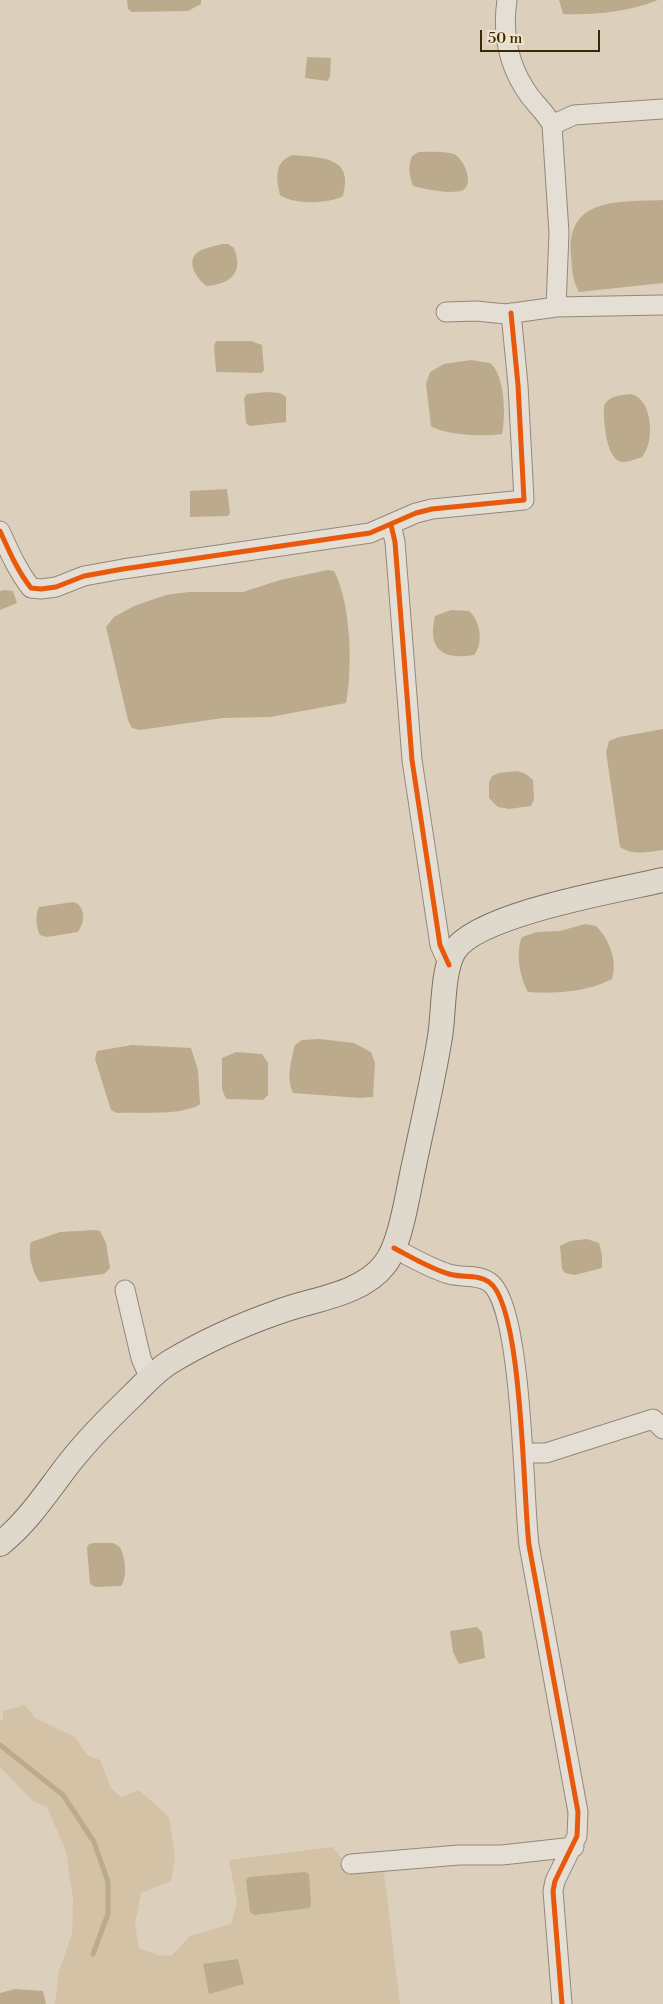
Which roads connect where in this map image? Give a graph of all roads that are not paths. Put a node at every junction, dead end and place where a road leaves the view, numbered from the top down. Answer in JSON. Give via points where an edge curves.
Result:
{"nodes":[{"id":1,"x":507,"y":0,"type":"edge"},
{"id":2,"x":663,"y":109,"type":"edge"},
{"id":3,"x":552,"y":125,"type":"junction"},
{"id":4,"x":663,"y":305,"type":"edge"},
{"id":5,"x":556,"y":307,"type":"junction"},
{"id":6,"x":446,"y":312,"type":"dead end"},
{"id":7,"x":511,"y":313,"type":"junction"},
{"id":8,"x":391,"y":525,"type":"junction"},
{"id":9,"x":0,"y":531,"type":"edge"},
{"id":10,"x":663,"y":880,"type":"edge"},
{"id":11,"x":449,"y":966,"type":"junction"},
{"id":12,"x":394,"y":1248,"type":"junction"},
{"id":13,"x":125,"y":1290,"type":"dead end"},
{"id":14,"x":150,"y":1379,"type":"junction"},
{"id":15,"x":663,"y":1429,"type":"edge"},
{"id":16,"x":522,"y":1453,"type":"junction"},
{"id":17,"x":0,"y":1544,"type":"edge"},
{"id":18,"x":574,"y":1847,"type":"junction"},
{"id":19,"x":352,"y":1864,"type":"dead end"},
{"id":20,"x":562,"y":2004,"type":"edge"}],
"edges":[{"from":1,"to":3,"type":"street","via":[[504,29],[510,58],[521,84]]},
{"from":2,"to":3,"type":"street","via":[[574,115]]},
{"from":3,"to":5,"type":"street","via":[[558,233]]},
{"from":4,"to":5,"type":"street"},
{"from":5,"to":7,"type":"street"},
{"from":6,"to":7,"type":"street"},
{"from":7,"to":8,"type":"street","via":[[524,500],[432,509]]},
{"from":8,"to":9,"type":"street","via":[[370,533],[96,574],[41,589],[31,588],[15,566]]},
{"from":8,"to":11,"type":"street","via":[[416,788],[440,945]]},
{"from":10,"to":11,"type":"main road","via":[[566,902],[488,926],[464,940],[454,951]]},
{"from":11,"to":12,"type":"main road","via":[[440,1038]]},
{"from":12,"to":14,"type":"main road","via":[[387,1262],[368,1279],[232,1330],[168,1363]]},
{"from":12,"to":16,"type":"street","via":[[437,1270],[450,1275],[480,1278],[497,1288],[503,1301],[516,1368]]},
{"from":13,"to":14,"type":"street","via":[[141,1358]]},
{"from":14,"to":17,"type":"main road","via":[[99,1428],[26,1521]]},
{"from":15,"to":16,"type":"street","via":[[653,1419],[546,1453]]},
{"from":16,"to":18,"type":"street","via":[[529,1545],[577,1806],[578,1828]]},
{"from":18,"to":19,"type":"street"},
{"from":18,"to":20,"type":"street","via":[[553,1891]]}]}
